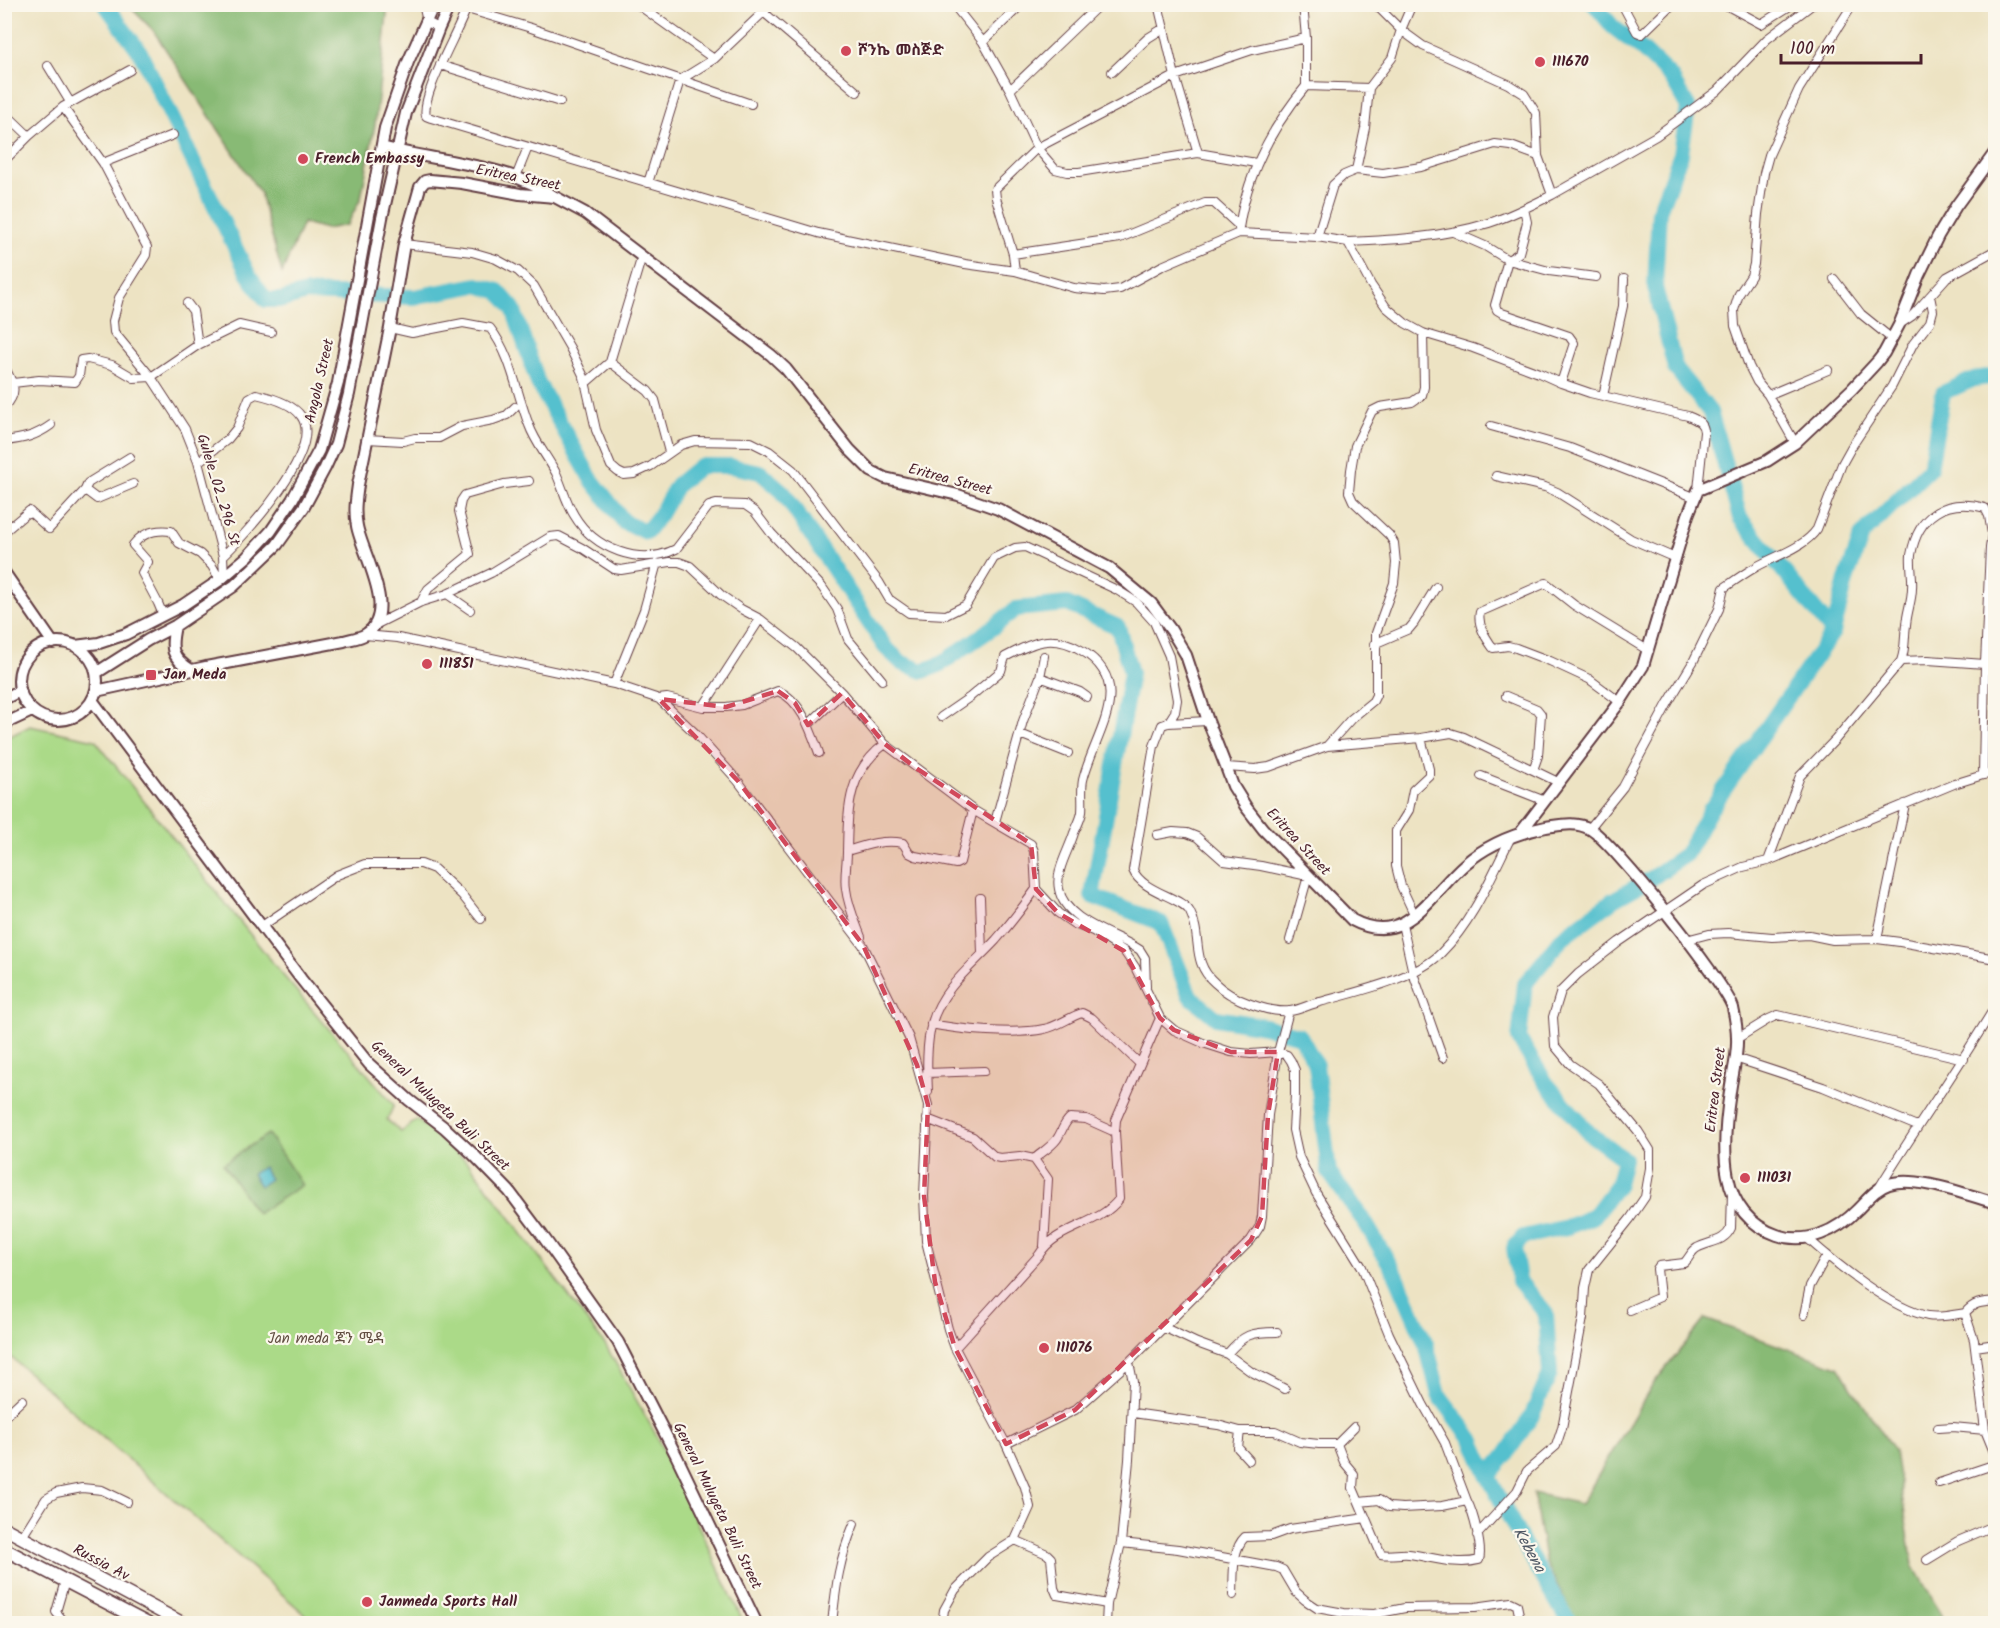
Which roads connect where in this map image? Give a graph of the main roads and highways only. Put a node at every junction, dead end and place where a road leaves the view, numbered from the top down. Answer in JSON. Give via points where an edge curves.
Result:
{"nodes":[{"id":1,"x":434,"y":4,"type":"edge"},
{"id":2,"x":450,"y":4,"type":"edge"},
{"id":3,"x":382,"y":147,"type":"junction"},
{"id":4,"x":398,"y":151,"type":"junction"},
{"id":5,"x":1995,"y":151,"type":"edge"},
{"id":6,"x":555,"y":197,"type":"junction"},
{"id":7,"x":250,"y":562,"type":"junction"},
{"id":8,"x":4,"y":572,"type":"edge"},
{"id":9,"x":175,"y":626,"type":"junction"},
{"id":10,"x":53,"y":643,"type":"junction"},
{"id":11,"x":75,"y":646,"type":"junction"},
{"id":12,"x":191,"y":670,"type":"junction"},
{"id":13,"x":96,"y":673,"type":"junction"},
{"id":14,"x":20,"y":690,"type":"junction"},
{"id":15,"x":94,"y":696,"type":"junction"},
{"id":16,"x":4,"y":699,"type":"edge"},
{"id":17,"x":32,"y":711,"type":"junction"},
{"id":18,"x":4,"y":724,"type":"edge"},
{"id":19,"x":1516,"y":834,"type":"junction"},
{"id":20,"x":1995,"y":1203,"type":"edge"},
{"id":21,"x":4,"y":1528,"type":"edge"},
{"id":22,"x":4,"y":1549,"type":"edge"},
{"id":23,"x":148,"y":1623,"type":"edge"},
{"id":24,"x":184,"y":1623,"type":"edge"},
{"id":25,"x":757,"y":1623,"type":"edge"}],
"edges":[{"from":1,"to":3,"type":"main road","name":"Angola Street","via":[[395,98]]},
{"from":2,"to":4,"type":"main road","via":[[406,113]]},
{"from":3,"to":4,"type":"main road"},
{"from":3,"to":7,"type":"main road","name":"Angola Street","via":[[338,382],[319,450],[292,500]]},
{"from":4,"to":6,"type":"main road","via":[[516,177]]},
{"from":4,"to":7,"type":"main road","via":[[336,444],[304,507],[277,545]]},
{"from":5,"to":19,"type":"main road","via":[[1938,236],[1884,353],[1795,443],[1696,493],[1649,651],[1635,680]]},
{"from":6,"to":12,"type":"main road","name":"Eritrea Street","via":[[430,180],[420,187],[404,244],[355,509],[379,600],[375,625],[365,635],[344,641]]},
{"from":6,"to":19,"type":"main road","name":"Eritrea Street","via":[[585,213],[786,369],[871,471],[998,509],[1130,583],[1151,603],[1186,655],[1208,721],[1242,800],[1263,829],[1352,920],[1379,929],[1402,924],[1415,916],[1465,864]]},
{"from":7,"to":9,"type":"main road","via":[[234,586]]},
{"from":7,"to":11,"type":"main road","name":"Angola Street","via":[[183,605],[110,641]]},
{"from":8,"to":10,"type":"main road"},
{"from":9,"to":12,"type":"main road","via":[[171,645],[174,654]]},
{"from":9,"to":13,"type":"main road"},
{"from":10,"to":11,"type":"main road"},
{"from":10,"to":14,"type":"main road","via":[[42,645],[25,659],[18,680]]},
{"from":11,"to":13,"type":"main road","via":[[92,662]]},
{"from":12,"to":15,"type":"main road"},
{"from":13,"to":15,"type":"main road"},
{"from":14,"to":16,"type":"main road"},
{"from":14,"to":17,"type":"main road"},
{"from":15,"to":17,"type":"main road","via":[[77,716],[65,720],[42,717]]},
{"from":15,"to":25,"type":"main road","name":"General Mulugeta Buli Street","via":[[301,979],[369,1064],[473,1154],[509,1191],[556,1255],[618,1342]]},
{"from":17,"to":18,"type":"main road"},
{"from":19,"to":20,"type":"main road","name":"Eritrea Street","via":[[1566,824],[1589,829],[1601,837],[1730,1000],[1737,1038],[1725,1147],[1727,1172],[1732,1192],[1750,1220],[1763,1229],[1794,1239],[1807,1238],[1843,1224],[1879,1188],[1902,1181]]},
{"from":21,"to":24,"type":"main road","name":"Russia Av"},
{"from":22,"to":23,"type":"main road"}]}
